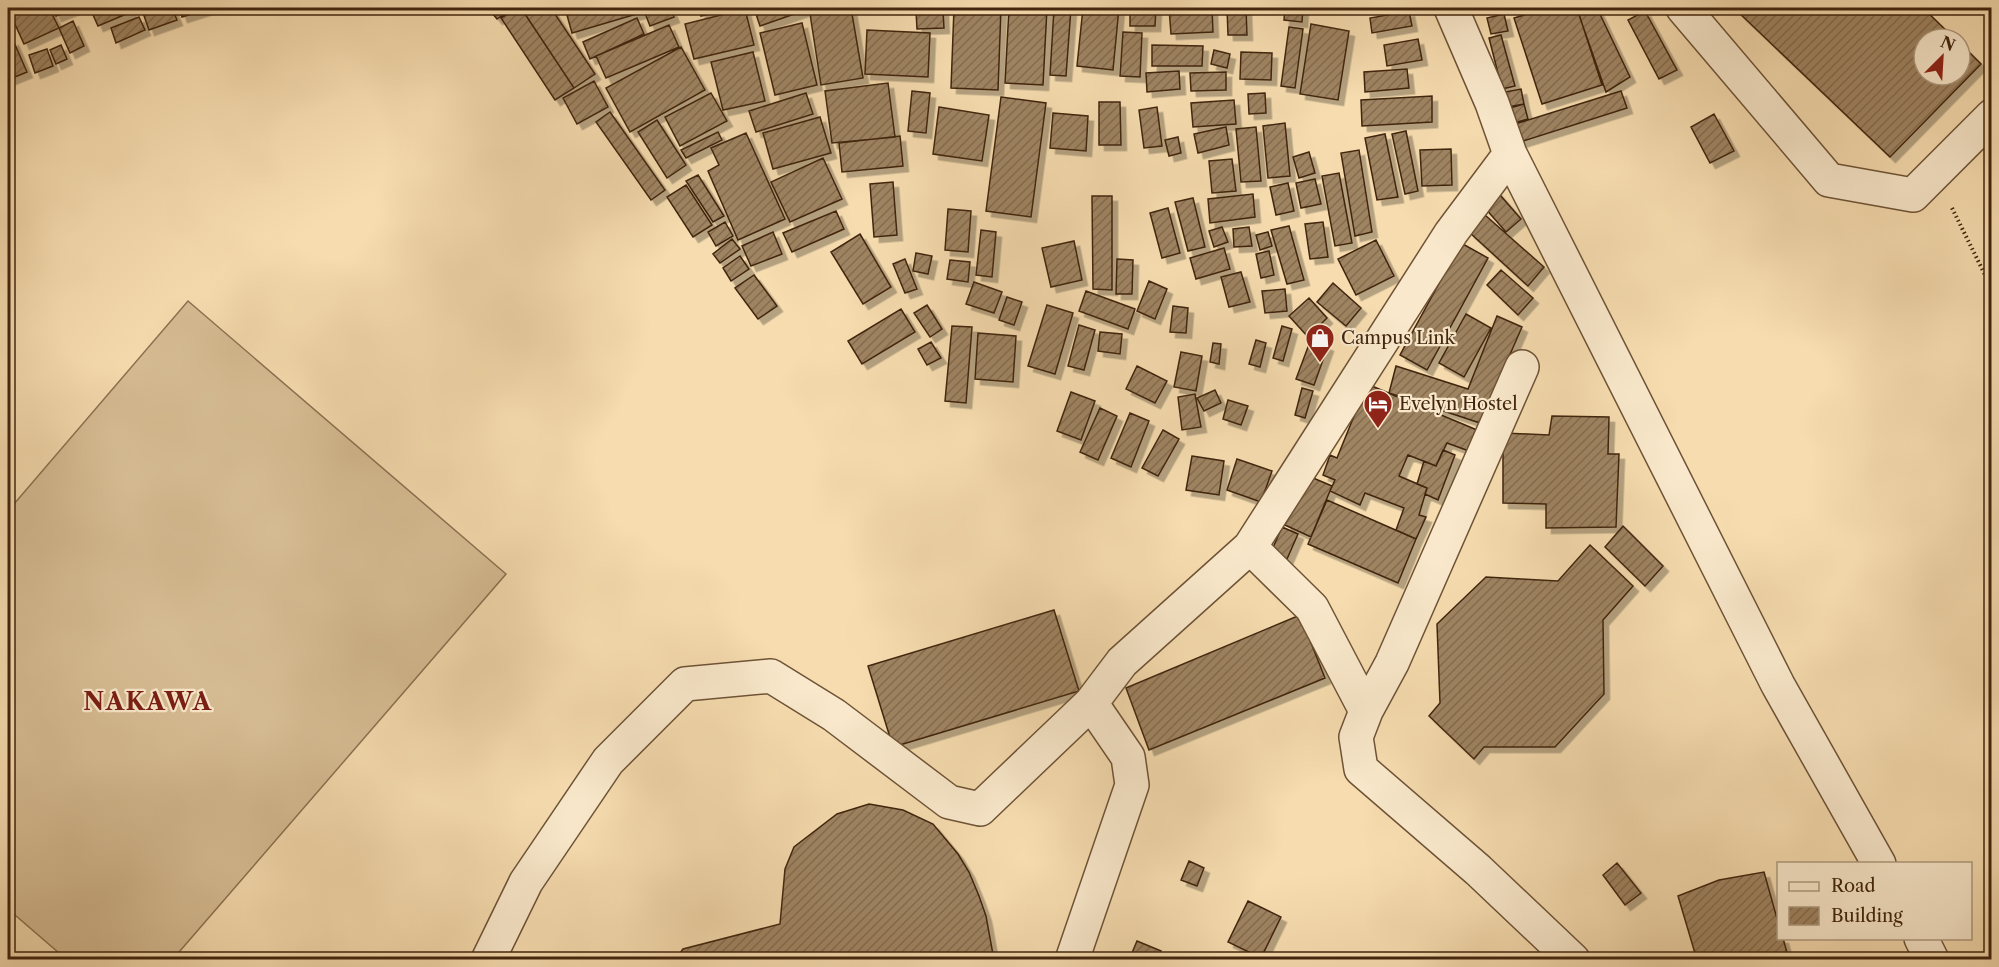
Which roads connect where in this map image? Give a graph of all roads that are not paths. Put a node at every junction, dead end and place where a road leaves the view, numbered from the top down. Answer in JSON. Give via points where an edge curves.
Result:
{"nodes":[{"id":1,"x":1683,"y":8,"type":"edge"},
{"id":2,"x":1459,"y":9,"type":"edge"},
{"id":3,"x":1992,"y":116,"type":"edge"},
{"id":4,"x":1510,"y":154,"type":"junction"},
{"id":5,"x":1522,"y":367,"type":"dead end"},
{"id":6,"x":1250,"y":546,"type":"junction"},
{"id":7,"x":1091,"y":703,"type":"junction"},
{"id":8,"x":1366,"y":711,"type":"junction"},
{"id":9,"x":1878,"y":862,"type":"edge"},
{"id":10,"x":1922,"y":940,"type":"edge"},
{"id":11,"x":488,"y":960,"type":"edge"},
{"id":12,"x":1072,"y":960,"type":"edge"},
{"id":13,"x":1573,"y":960,"type":"edge"},
{"id":14,"x":1932,"y":960,"type":"edge"}],
"edges":[{"from":1,"to":3,"type":"street","via":[[1829,180],[1913,195]]},
{"from":2,"to":4,"type":"street"},
{"from":4,"to":6,"type":"street","via":[[1451,233]]},
{"from":4,"to":9,"type":"street","via":[[1778,685]]},
{"from":5,"to":8,"type":"street","via":[[1392,663]]},
{"from":6,"to":7,"type":"street","via":[[1122,662]]},
{"from":6,"to":8,"type":"street","via":[[1312,608]]},
{"from":7,"to":11,"type":"street","via":[[980,809],[949,802],[834,715],[771,676],[685,684],[608,761],[526,882]]},
{"from":7,"to":12,"type":"street","via":[[1128,757],[1132,785]]},
{"from":8,"to":13,"type":"street","via":[[1356,737],[1361,769],[1478,870]]},
{"from":10,"to":14,"type":"street"}]}
